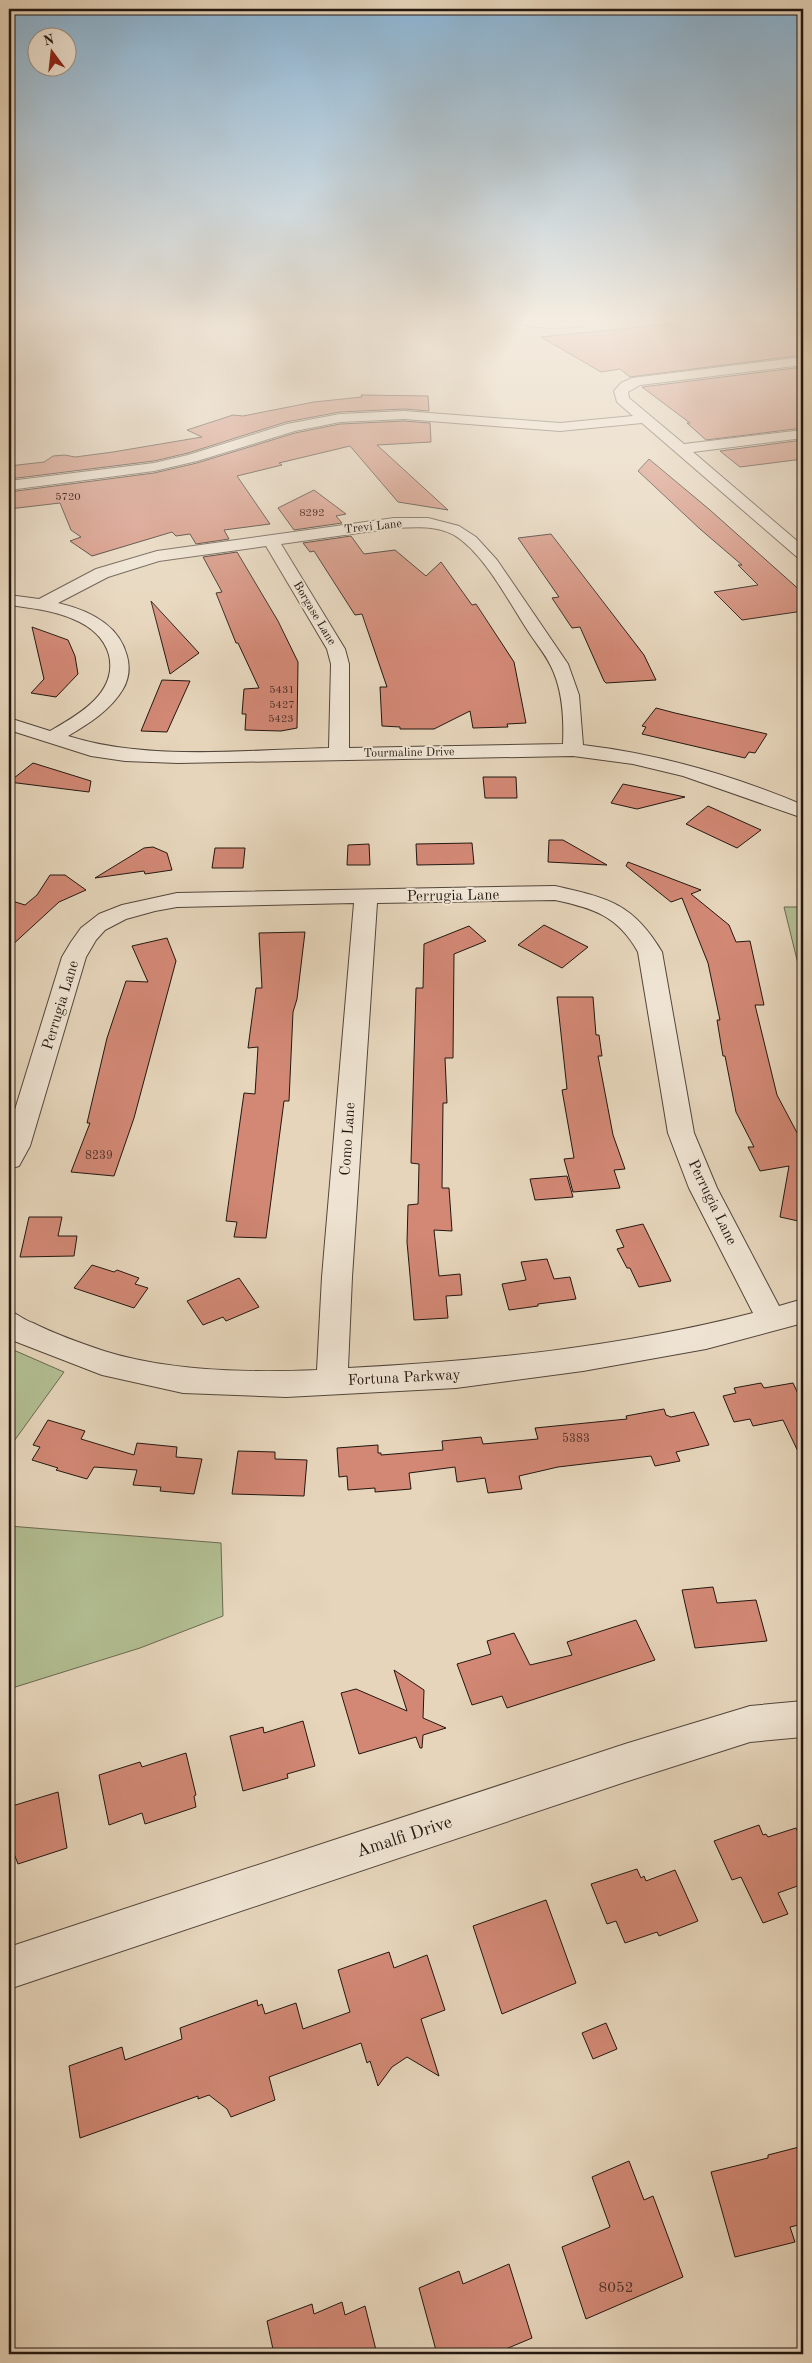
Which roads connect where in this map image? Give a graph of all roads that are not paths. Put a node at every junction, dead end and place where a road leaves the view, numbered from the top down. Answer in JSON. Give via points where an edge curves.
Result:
{"nodes":[{"id":1,"x":278,"y":431,"type":"edge"},
{"id":2,"x":660,"y":431,"type":"edge"},
{"id":3,"x":803,"y":434,"type":"edge"},
{"id":4,"x":682,"y":449,"type":"junction"},
{"id":5,"x":9,"y":486,"type":"edge"},
{"id":6,"x":794,"y":526,"type":"dead end"},
{"id":7,"x":774,"y":529,"type":"junction"},
{"id":8,"x":270,"y":539,"type":"junction"},
{"id":9,"x":803,"y":554,"type":"edge"},
{"id":10,"x":9,"y":600,"type":"edge"},
{"id":11,"x":43,"y":604,"type":"junction"},
{"id":12,"x":9,"y":724,"type":"edge"},
{"id":13,"x":51,"y":738,"type":"junction"},
{"id":14,"x":573,"y":750,"type":"junction"},
{"id":15,"x":339,"y":753,"type":"junction"},
{"id":16,"x":803,"y":812,"type":"edge"},
{"id":17,"x":366,"y":896,"type":"junction"},
{"id":18,"x":9,"y":1159,"type":"edge"},
{"id":19,"x":803,"y":1311,"type":"edge"},
{"id":20,"x":772,"y":1320,"type":"junction"},
{"id":21,"x":9,"y":1323,"type":"edge"},
{"id":22,"x":332,"y":1381,"type":"junction"},
{"id":23,"x":803,"y":1719,"type":"edge"},
{"id":24,"x":9,"y":1968,"type":"edge"}],
"edges":[{"from":1,"to":5,"type":"street","via":[[154,467]]},
{"from":2,"to":4,"type":"street"},
{"from":3,"to":4,"type":"street"},
{"from":4,"to":7,"type":"street"},
{"from":6,"to":7,"type":"street"},
{"from":7,"to":9,"type":"street"},
{"from":8,"to":11,"type":"street","name":"Trevi Lane","via":[[130,562]]},
{"from":8,"to":14,"type":"street","name":"Trevi Lane","via":[[394,522],[421,522],[460,532],[473,541],[560,664],[570,698]]},
{"from":8,"to":15,"type":"street","name":"Borgase Lane","via":[[336,649],[340,664]]},
{"from":10,"to":11,"type":"street"},
{"from":11,"to":13,"type":"street","via":[[92,622],[112,637],[119,650],[121,671],[113,690],[97,708]]},
{"from":12,"to":13,"type":"street","name":"Tourmaline Drive"},
{"from":13,"to":15,"type":"street","name":"Tourmaline Drive","via":[[91,750],[126,755]]},
{"from":14,"to":15,"type":"street","name":"Tourmaline Drive"},
{"from":14,"to":16,"type":"street","name":"Tourmaline Drive","via":[[633,757],[704,774],[753,790]]},
{"from":17,"to":18,"type":"street","name":"Perrugia Lane","via":[[177,900],[134,908],[89,932],[74,956],[17,1146]]},
{"from":17,"to":20,"type":"street","name":"Perrugia Lane","via":[[555,892],[597,903],[620,914],[640,932],[650,952],[681,1133],[703,1188]]},
{"from":17,"to":22,"type":"street","name":"Como Lane","via":[[336,1277]]},
{"from":19,"to":20,"type":"street","name":"Fortuna Parkway"},
{"from":20,"to":22,"type":"street","name":"Fortuna Parkway","via":[[706,1337],[582,1359],[456,1375]]},
{"from":21,"to":22,"type":"street","name":"Fortuna Parkway","via":[[20,1331],[102,1363],[183,1380],[286,1384]]},
{"from":23,"to":24,"type":"street","name":"Amalfi Drive","via":[[750,1724],[625,1763]]}]}
